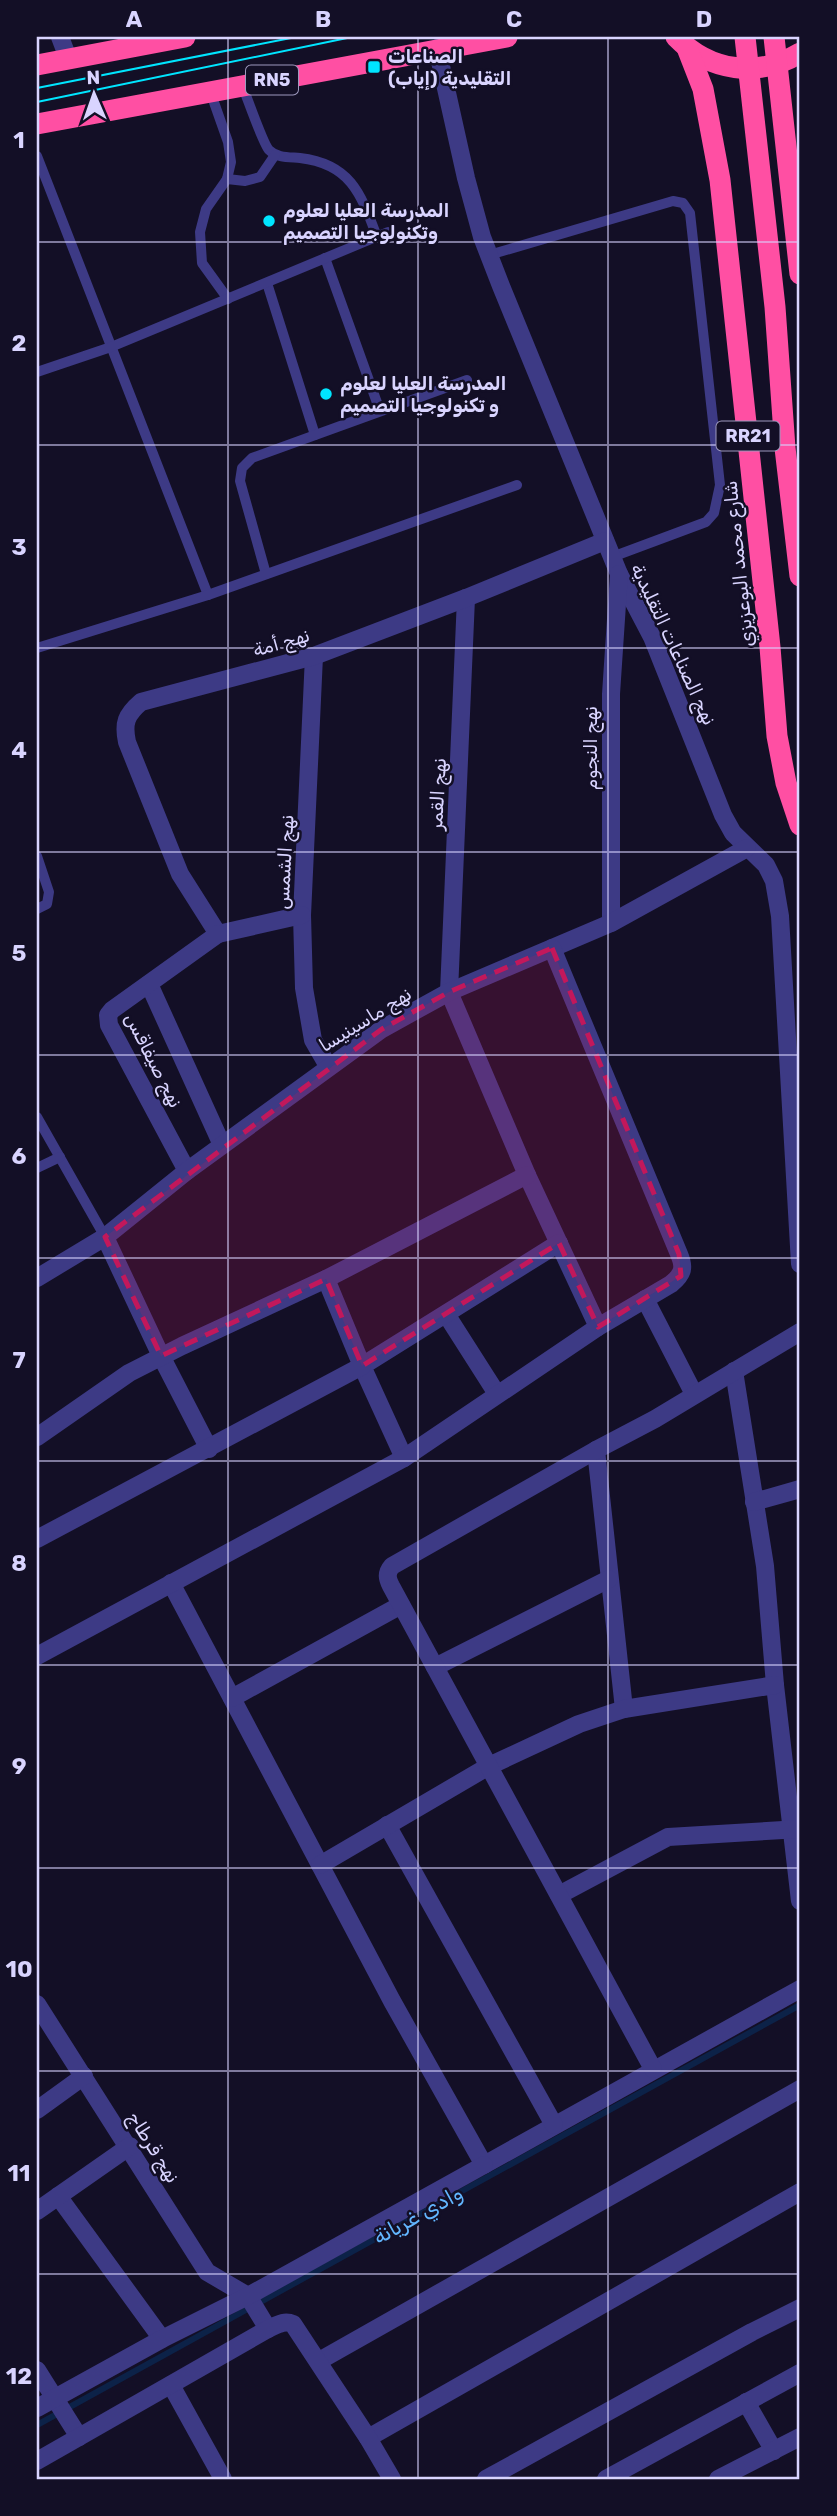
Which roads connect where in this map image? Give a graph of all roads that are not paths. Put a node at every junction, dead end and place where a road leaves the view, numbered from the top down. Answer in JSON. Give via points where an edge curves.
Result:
{"nodes":[{"id":1,"x":60,"y":37,"type":"edge"},
{"id":2,"x":185,"y":37,"type":"edge"},
{"id":3,"x":507,"y":37,"type":"edge"},
{"id":4,"x":745,"y":37,"type":"edge"},
{"id":5,"x":774,"y":37,"type":"edge"},
{"id":6,"x":682,"y":43,"type":"edge"},
{"id":7,"x":437,"y":48,"type":"junction"},
{"id":8,"x":800,"y":53,"type":"edge"},
{"id":9,"x":68,"y":58,"type":"junction"},
{"id":10,"x":37,"y":65,"type":"edge"},
{"id":11,"x":242,"y":85,"type":"junction"},
{"id":12,"x":211,"y":91,"type":"junction"},
{"id":13,"x":37,"y":124,"type":"edge"},
{"id":14,"x":275,"y":155,"type":"junction"},
{"id":15,"x":37,"y":156,"type":"edge"},
{"id":16,"x":227,"y":179,"type":"junction"},
{"id":17,"x":489,"y":255,"type":"junction"},
{"id":18,"x":325,"y":258,"type":"junction"},
{"id":19,"x":800,"y":274,"type":"edge"},
{"id":20,"x":267,"y":283,"type":"junction"},
{"id":21,"x":228,"y":299,"type":"junction"},
{"id":22,"x":111,"y":347,"type":"junction"},
{"id":23,"x":37,"y":372,"type":"edge"},
{"id":24,"x":467,"y":380,"type":"dead end"},
{"id":25,"x":380,"y":411,"type":"junction"},
{"id":26,"x":315,"y":435,"type":"junction"},
{"id":27,"x":517,"y":485,"type":"dead end"},
{"id":28,"x":612,"y":557,"type":"junction"},
{"id":29,"x":266,"y":574,"type":"junction"},
{"id":30,"x":800,"y":576,"type":"edge"},
{"id":31,"x":208,"y":595,"type":"junction"},
{"id":32,"x":466,"y":598,"type":"junction"},
{"id":33,"x":37,"y":648,"type":"edge"},
{"id":34,"x":314,"y":656,"type":"junction"},
{"id":35,"x":800,"y":825,"type":"edge"},
{"id":36,"x":747,"y":848,"type":"junction"},
{"id":37,"x":37,"y":856,"type":"edge"},
{"id":38,"x":37,"y":909,"type":"edge"},
{"id":39,"x":302,"y":915,"type":"junction"},
{"id":40,"x":611,"y":923,"type":"junction"},
{"id":41,"x":218,"y":934,"type":"junction"},
{"id":42,"x":552,"y":948,"type":"junction"},
{"id":43,"x":149,"y":984,"type":"junction"},
{"id":44,"x":449,"y":992,"type":"junction"},
{"id":45,"x":328,"y":1066,"type":"junction"},
{"id":46,"x":37,"y":1117,"type":"edge"},
{"id":47,"x":222,"y":1145,"type":"junction"},
{"id":48,"x":60,"y":1157,"type":"junction"},
{"id":49,"x":37,"y":1168,"type":"edge"},
{"id":50,"x":187,"y":1171,"type":"junction"},
{"id":51,"x":527,"y":1175,"type":"junction"},
{"id":52,"x":105,"y":1237,"type":"junction"},
{"id":53,"x":559,"y":1243,"type":"junction"},
{"id":54,"x":800,"y":1264,"type":"edge"},
{"id":55,"x":37,"y":1278,"type":"edge"},
{"id":56,"x":326,"y":1279,"type":"junction"},
{"id":57,"x":645,"y":1299,"type":"junction"},
{"id":58,"x":446,"y":1314,"type":"junction"},
{"id":59,"x":598,"y":1327,"type":"junction"},
{"id":60,"x":800,"y":1332,"type":"edge"},
{"id":61,"x":161,"y":1356,"type":"junction"},
{"id":62,"x":362,"y":1366,"type":"junction"},
{"id":63,"x":734,"y":1371,"type":"junction"},
{"id":64,"x":497,"y":1394,"type":"junction"},
{"id":65,"x":694,"y":1394,"type":"junction"},
{"id":66,"x":37,"y":1437,"type":"edge"},
{"id":67,"x":209,"y":1448,"type":"junction"},
{"id":68,"x":596,"y":1450,"type":"junction"},
{"id":69,"x":404,"y":1458,"type":"junction"},
{"id":70,"x":800,"y":1489,"type":"edge"},
{"id":71,"x":754,"y":1502,"type":"junction"},
{"id":72,"x":37,"y":1539,"type":"edge"},
{"id":73,"x":610,"y":1579,"type":"junction"},
{"id":74,"x":171,"y":1583,"type":"junction"},
{"id":75,"x":401,"y":1605,"type":"junction"},
{"id":76,"x":37,"y":1656,"type":"edge"},
{"id":77,"x":435,"y":1667,"type":"junction"},
{"id":78,"x":775,"y":1685,"type":"junction"},
{"id":79,"x":232,"y":1698,"type":"junction"},
{"id":80,"x":624,"y":1709,"type":"junction"},
{"id":81,"x":488,"y":1766,"type":"junction"},
{"id":82,"x":387,"y":1825,"type":"junction"},
{"id":83,"x":796,"y":1829,"type":"edge"},
{"id":84,"x":320,"y":1865,"type":"junction"},
{"id":85,"x":559,"y":1895,"type":"junction"},
{"id":86,"x":800,"y":1901,"type":"edge"},
{"id":87,"x":800,"y":1989,"type":"edge"},
{"id":88,"x":37,"y":2004,"type":"edge"},
{"id":89,"x":653,"y":2069,"type":"junction"},
{"id":90,"x":84,"y":2076,"type":"junction"},
{"id":91,"x":800,"y":2089,"type":"edge"},
{"id":92,"x":37,"y":2110,"type":"edge"},
{"id":93,"x":554,"y":2125,"type":"junction"},
{"id":94,"x":130,"y":2146,"type":"junction"},
{"id":95,"x":484,"y":2165,"type":"junction"},
{"id":96,"x":800,"y":2192,"type":"edge"},
{"id":97,"x":58,"y":2196,"type":"junction"},
{"id":98,"x":37,"y":2211,"type":"edge"},
{"id":99,"x":249,"y":2297,"type":"junction"},
{"id":100,"x":800,"y":2308,"type":"edge"},
{"id":101,"x":266,"y":2325,"type":"junction"},
{"id":102,"x":162,"y":2339,"type":"junction"},
{"id":103,"x":319,"y":2361,"type":"junction"},
{"id":104,"x":37,"y":2370,"type":"edge"},
{"id":105,"x":800,"y":2373,"type":"edge"},
{"id":106,"x":171,"y":2385,"type":"junction"},
{"id":107,"x":55,"y":2398,"type":"junction"},
{"id":108,"x":746,"y":2402,"type":"junction"},
{"id":109,"x":37,"y":2409,"type":"edge"},
{"id":110,"x":79,"y":2437,"type":"junction"},
{"id":111,"x":800,"y":2437,"type":"edge"},
{"id":112,"x":368,"y":2438,"type":"junction"},
{"id":113,"x":774,"y":2451,"type":"junction"},
{"id":114,"x":37,"y":2461,"type":"edge"},
{"id":115,"x":223,"y":2479,"type":"edge"},
{"id":116,"x":393,"y":2479,"type":"edge"},
{"id":117,"x":486,"y":2479,"type":"edge"},
{"id":118,"x":606,"y":2479,"type":"edge"},
{"id":119,"x":718,"y":2479,"type":"edge"}],
"edges":[{"from":1,"to":9,"type":"street"},
{"from":2,"to":9,"type":"highway"},
{"from":3,"to":7,"type":"highway","number":"RN5"},
{"from":4,"to":30,"type":"highway","number":"RR21","bridge":true},
{"from":5,"to":19,"type":"highway","bridge":true},
{"from":6,"to":8,"type":"highway","via":[[710,62],[735,69],[761,69]]},
{"from":6,"to":35,"type":"highway","name":"شارع محمد البوعزيزي","number":"RR21","via":[[703,89],[720,180],[778,736],[786,783]]},
{"from":7,"to":11,"type":"highway","number":"RN5"},
{"from":7,"to":17,"type":"street","name":"نهج الصناعات التقليدية","via":[[466,178]]},
{"from":9,"to":10,"type":"highway"},
{"from":11,"to":12,"type":"highway","number":"RN5"},
{"from":11,"to":14,"type":"lane","via":[[266,147]]},
{"from":12,"to":13,"type":"highway","number":"RN5"},
{"from":12,"to":16,"type":"lane","via":[[229,142]]},
{"from":14,"to":16,"type":"lane","via":[[260,177]]},
{"from":14,"to":18,"type":"lane","via":[[315,159],[341,173],[361,193],[382,235]]},
{"from":15,"to":22,"type":"lane"},
{"from":16,"to":21,"type":"lane","via":[[206,209],[200,232],[202,263]]},
{"from":17,"to":28,"type":"street","name":"نهج الصناعات التقليدية"},
{"from":17,"to":28,"type":"lane","via":[[673,201],[683,203],[690,213],[718,498],[706,523]]},
{"from":18,"to":20,"type":"lane"},
{"from":18,"to":25,"type":"lane"},
{"from":20,"to":21,"type":"lane"},
{"from":20,"to":26,"type":"lane"},
{"from":21,"to":22,"type":"lane"},
{"from":22,"to":23,"type":"lane"},
{"from":22,"to":31,"type":"lane"},
{"from":24,"to":25,"type":"lane"},
{"from":25,"to":26,"type":"lane"},
{"from":26,"to":29,"type":"lane","via":[[252,458],[242,468],[240,481]]},
{"from":27,"to":29,"type":"lane"},
{"from":28,"to":32,"type":"street","name":"نهج أمة"},
{"from":28,"to":36,"type":"street","name":"نهج الصناعات التقليدية","via":[[652,637],[723,815]]},
{"from":28,"to":40,"type":"street","name":"نهج النجوم"},
{"from":29,"to":31,"type":"lane"},
{"from":31,"to":33,"type":"lane"},
{"from":32,"to":34,"type":"street","name":"نهج أمة"},
{"from":32,"to":44,"type":"street","name":"نهج القمر"},
{"from":34,"to":39,"type":"street","name":"نهج الشمس"},
{"from":34,"to":41,"type":"street","name":"نهج أمة","via":[[141,702],[128,713],[124,726],[127,742],[180,874]]},
{"from":36,"to":40,"type":"street","name":"نهج ماسينيسا"},
{"from":36,"to":54,"type":"street","name":"نهج الصناعات التقليدية","via":[[766,865],[774,881],[780,916]]},
{"from":37,"to":38,"type":"lane","via":[[49,892],[47,904]]},
{"from":39,"to":41,"type":"street","name":"نهج صيفاقس"},
{"from":39,"to":45,"type":"street","name":"نهج الشمس","via":[[308,1020]]},
{"from":40,"to":42,"type":"street","name":"نهج ماسينيسا"},
{"from":41,"to":43,"type":"street","name":"نهج صيفاقس"},
{"from":42,"to":44,"type":"street","name":"نهج ماسينيسا"},
{"from":42,"to":57,"type":"street","via":[[684,1266],[681,1276]]},
{"from":43,"to":47,"type":"street"},
{"from":43,"to":50,"type":"street","name":"نهج صيفاقس","via":[[112,1010],[109,1025]]},
{"from":44,"to":45,"type":"street","name":"نهج ماسينيسا"},
{"from":44,"to":51,"type":"street"},
{"from":45,"to":47,"type":"street","name":"نهج ماسينيسا"},
{"from":46,"to":48,"type":"lane"},
{"from":47,"to":50,"type":"street","name":"نهج ماسينيسا"},
{"from":48,"to":49,"type":"lane"},
{"from":48,"to":52,"type":"lane"},
{"from":50,"to":52,"type":"street","name":"نهج ماسينيسا"},
{"from":51,"to":53,"type":"street"},
{"from":51,"to":56,"type":"street"},
{"from":52,"to":55,"type":"street","name":"نهج ماسينيسا"},
{"from":52,"to":61,"type":"street"},
{"from":53,"to":58,"type":"street"},
{"from":53,"to":59,"type":"street"},
{"from":56,"to":61,"type":"street"},
{"from":56,"to":62,"type":"street"},
{"from":57,"to":59,"type":"street"},
{"from":57,"to":65,"type":"street"},
{"from":58,"to":62,"type":"street"},
{"from":58,"to":64,"type":"street"},
{"from":59,"to":64,"type":"street"},
{"from":60,"to":63,"type":"street"},
{"from":61,"to":66,"type":"street"},
{"from":61,"to":67,"type":"street"},
{"from":62,"to":67,"type":"street"},
{"from":62,"to":69,"type":"street"},
{"from":63,"to":65,"type":"street"},
{"from":63,"to":71,"type":"street"},
{"from":64,"to":69,"type":"street"},
{"from":65,"to":68,"type":"street"},
{"from":67,"to":72,"type":"street"},
{"from":68,"to":73,"type":"street"},
{"from":68,"to":75,"type":"street","via":[[392,1566],[387,1578]]},
{"from":69,"to":74,"type":"street"},
{"from":70,"to":71,"type":"street"},
{"from":71,"to":78,"type":"street","via":[[765,1566]]},
{"from":73,"to":77,"type":"street"},
{"from":73,"to":80,"type":"street"},
{"from":74,"to":76,"type":"street"},
{"from":74,"to":79,"type":"street"},
{"from":75,"to":77,"type":"street"},
{"from":75,"to":79,"type":"street"},
{"from":77,"to":81,"type":"street"},
{"from":78,"to":80,"type":"street"},
{"from":78,"to":83,"type":"street"},
{"from":79,"to":84,"type":"street"},
{"from":80,"to":81,"type":"street","via":[[579,1724]]},
{"from":81,"to":82,"type":"street"},
{"from":81,"to":85,"type":"street"},
{"from":82,"to":84,"type":"street"},
{"from":82,"to":93,"type":"street"},
{"from":83,"to":85,"type":"street","via":[[668,1837]]},
{"from":83,"to":86,"type":"street"},
{"from":84,"to":95,"type":"street"},
{"from":85,"to":89,"type":"street"},
{"from":87,"to":89,"type":"street"},
{"from":88,"to":90,"type":"street","name":"نهج قرطاج"},
{"from":89,"to":93,"type":"street"},
{"from":90,"to":92,"type":"street"},
{"from":90,"to":94,"type":"street","name":"نهج قرطاج"},
{"from":91,"to":103,"type":"street"},
{"from":93,"to":95,"type":"street"},
{"from":94,"to":97,"type":"street"},
{"from":94,"to":99,"type":"street","name":"نهج قرطاج","via":[[208,2272]]},
{"from":95,"to":99,"type":"street"},
{"from":96,"to":112,"type":"street"},
{"from":97,"to":98,"type":"street"},
{"from":97,"to":102,"type":"street"},
{"from":99,"to":101,"type":"street"},
{"from":99,"to":102,"type":"street"},
{"from":100,"to":117,"type":"street"},
{"from":101,"to":103,"type":"street","via":[[293,2324]]},
{"from":101,"to":106,"type":"street"},
{"from":102,"to":107,"type":"street"},
{"from":103,"to":112,"type":"street"},
{"from":104,"to":107,"type":"street"},
{"from":105,"to":108,"type":"street"},
{"from":106,"to":110,"type":"street"},
{"from":106,"to":115,"type":"street"},
{"from":107,"to":109,"type":"street"},
{"from":107,"to":110,"type":"street"},
{"from":108,"to":113,"type":"street"},
{"from":108,"to":118,"type":"street"},
{"from":110,"to":114,"type":"street"},
{"from":111,"to":113,"type":"street"},
{"from":112,"to":116,"type":"street"},
{"from":113,"to":119,"type":"street"}]}
